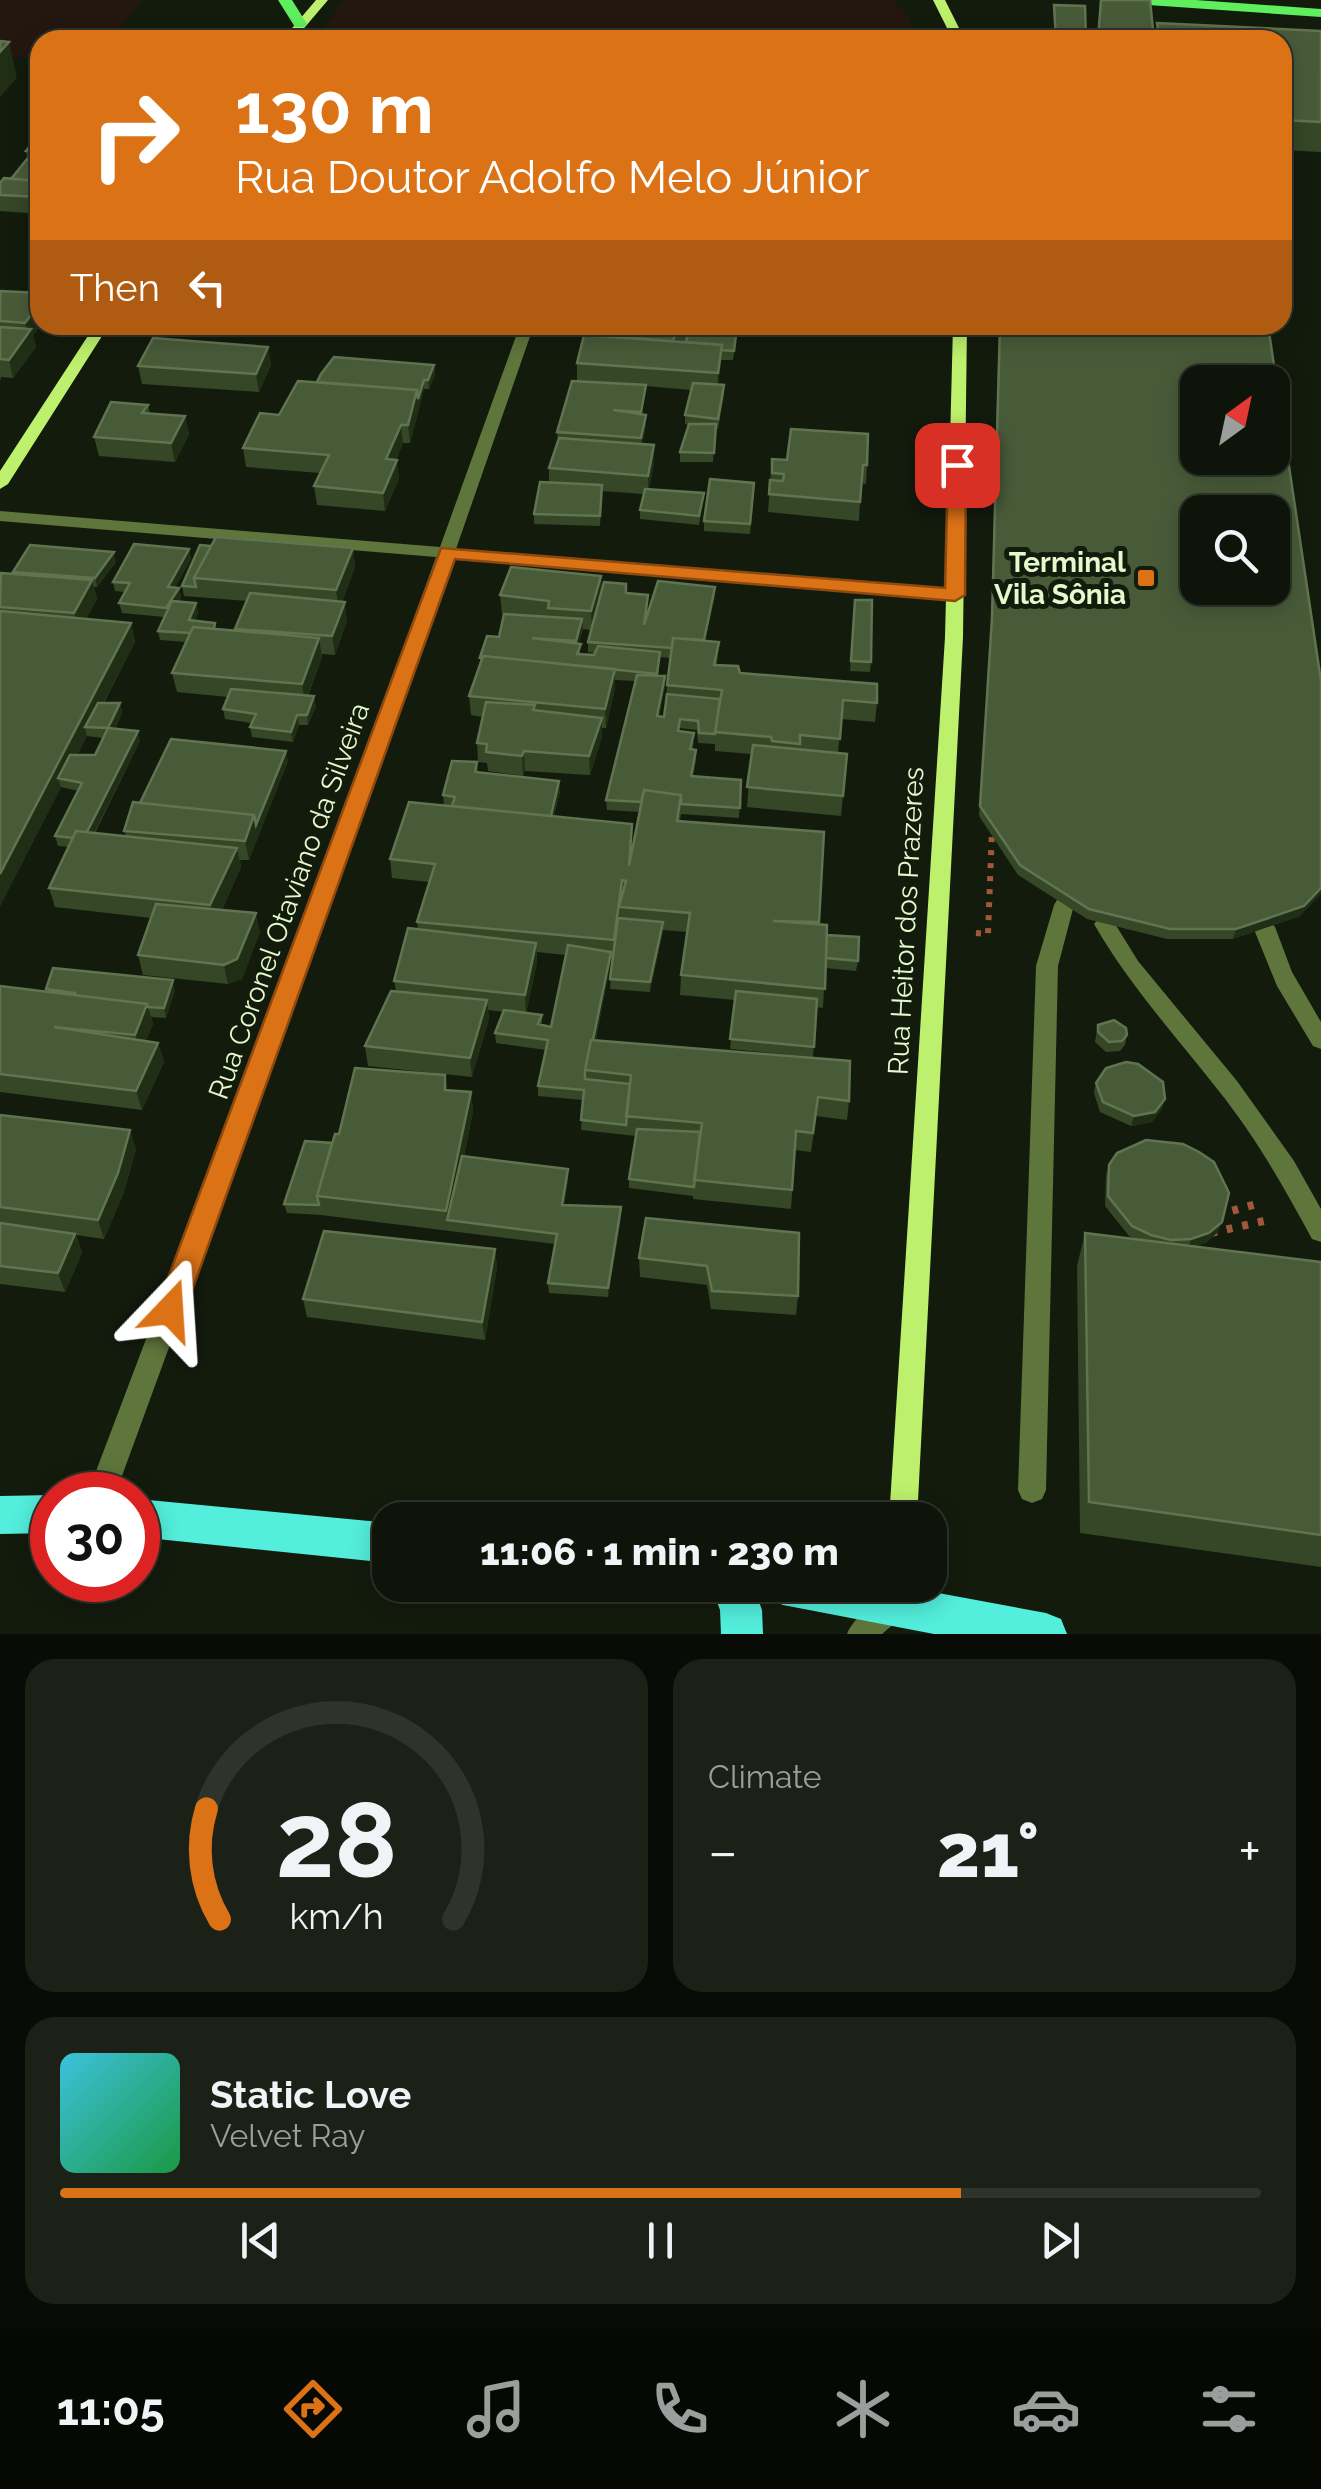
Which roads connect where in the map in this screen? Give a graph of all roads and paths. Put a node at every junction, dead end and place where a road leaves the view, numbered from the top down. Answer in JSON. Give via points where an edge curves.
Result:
{"nodes":[{"id":1,"x":286,"y":0,"type":"edge"},
{"id":2,"x":322,"y":0,"type":"edge"},
{"id":3,"x":939,"y":0,"type":"edge"},
{"id":4,"x":1134,"y":0,"type":"edge"},
{"id":5,"x":1321,"y":13,"type":"edge"},
{"id":6,"x":300,"y":24,"type":"junction"},
{"id":7,"x":296,"y":30,"type":"edge"},
{"id":8,"x":953,"y":30,"type":"edge"},
{"id":9,"x":96,"y":335,"type":"edge"},
{"id":10,"x":524,"y":335,"type":"edge"},
{"id":11,"x":960,"y":335,"type":"edge"},
{"id":12,"x":0,"y":484,"type":"edge"},
{"id":13,"x":0,"y":516,"type":"edge"},
{"id":14,"x":448,"y":552,"type":"junction"},
{"id":15,"x":955,"y":595,"type":"junction"},
{"id":16,"x":1064,"y":905,"type":"edge"},
{"id":17,"x":1105,"y":924,"type":"edge"},
{"id":18,"x":1264,"y":927,"type":"edge"},
{"id":19,"x":1321,"y":1040,"type":"edge"},
{"id":20,"x":1268,"y":1220,"type":"dead end"},
{"id":21,"x":1321,"y":1232,"type":"edge"},
{"id":22,"x":1194,"y":1237,"type":"edge"},
{"id":23,"x":109,"y":1472,"type":"edge"},
{"id":24,"x":1032,"y":1490,"type":"dead end"},
{"id":25,"x":905,"y":1502,"type":"edge"},
{"id":26,"x":30,"y":1514,"type":"edge"},
{"id":27,"x":0,"y":1515,"type":"edge"},
{"id":28,"x":160,"y":1520,"type":"edge"},
{"id":29,"x":372,"y":1541,"type":"edge"},
{"id":30,"x":738,"y":1602,"type":"edge"},
{"id":31,"x":889,"y":1602,"type":"edge"},
{"id":32,"x":918,"y":1602,"type":"edge"},
{"id":33,"x":742,"y":1634,"type":"edge"},
{"id":34,"x":861,"y":1634,"type":"edge"},
{"id":35,"x":1046,"y":1634,"type":"edge"}],
"edges":[{"from":1,"to":6,"type":"main road"},
{"from":2,"to":6,"type":"street"},
{"from":3,"to":8,"type":"street"},
{"from":4,"to":5,"type":"main road"},
{"from":6,"to":7,"type":"street"},
{"from":9,"to":12,"type":"street"},
{"from":10,"to":14,"type":"street","name":"Rua Coronel Otaviano da Silveira"},
{"from":11,"to":15,"type":"street","name":"Rua Heitor dos Prazeres"},
{"from":13,"to":14,"type":"street"},
{"from":14,"to":15,"type":"street"},
{"from":14,"to":23,"type":"street","name":"Rua Coronel Otaviano da Silveira"},
{"from":15,"to":25,"type":"street","name":"Rua Heitor dos Prazeres"},
{"from":16,"to":24,"type":"street","via":[[1047,966]]},
{"from":17,"to":21,"type":"street","via":[[1130,968],[1286,1168]]},
{"from":18,"to":19,"type":"street","via":[[1293,999]]},
{"from":20,"to":22,"type":"path"},
{"from":26,"to":27,"type":"highway"},
{"from":28,"to":29,"type":"highway"},
{"from":30,"to":33,"type":"highway"},
{"from":31,"to":34,"type":"street"},
{"from":32,"to":35,"type":"highway"}]}
